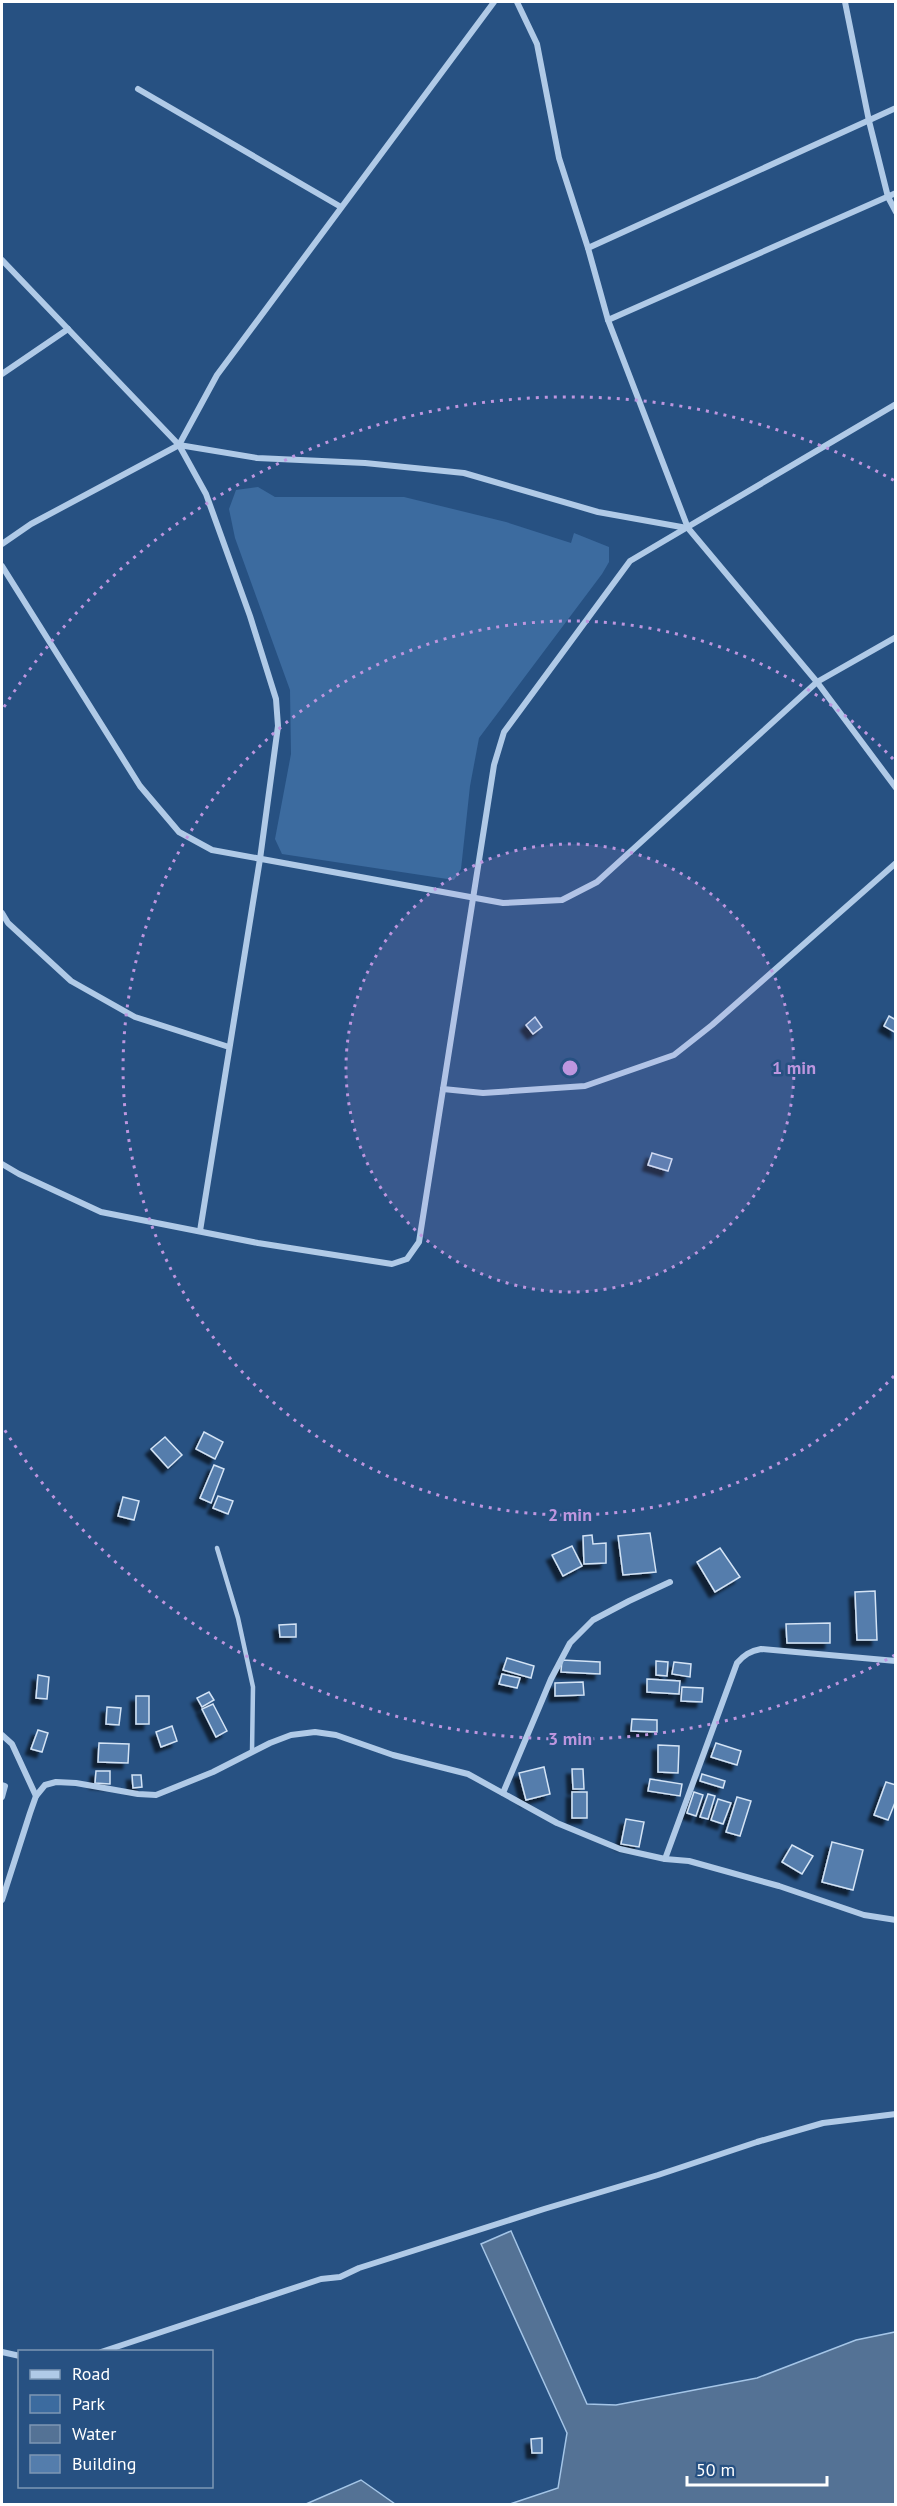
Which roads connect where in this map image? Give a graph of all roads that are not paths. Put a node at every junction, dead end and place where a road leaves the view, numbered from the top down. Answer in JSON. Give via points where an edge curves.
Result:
{"nodes":[{"id":1,"x":494,"y":2,"type":"edge"},
{"id":2,"x":517,"y":2,"type":"edge"},
{"id":3,"x":845,"y":2,"type":"edge"},
{"id":4,"x":138,"y":89,"type":"dead end"},
{"id":5,"x":896,"y":108,"type":"edge"},
{"id":6,"x":869,"y":121,"type":"junction"},
{"id":7,"x":896,"y":193,"type":"edge"},
{"id":8,"x":888,"y":196,"type":"junction"},
{"id":9,"x":341,"y":207,"type":"junction"},
{"id":10,"x":896,"y":212,"type":"edge"},
{"id":11,"x":588,"y":248,"type":"junction"},
{"id":12,"x":2,"y":260,"type":"edge"},
{"id":13,"x":608,"y":320,"type":"junction"},
{"id":14,"x":69,"y":330,"type":"junction"},
{"id":15,"x":2,"y":374,"type":"edge"},
{"id":16,"x":896,"y":404,"type":"edge"},
{"id":17,"x":179,"y":444,"type":"junction"},
{"id":18,"x":688,"y":528,"type":"junction"},
{"id":19,"x":2,"y":544,"type":"edge"},
{"id":20,"x":2,"y":567,"type":"edge"},
{"id":21,"x":896,"y":637,"type":"edge"},
{"id":22,"x":817,"y":682,"type":"junction"},
{"id":23,"x":896,"y":788,"type":"edge"},
{"id":24,"x":260,"y":860,"type":"junction"},
{"id":25,"x":896,"y":863,"type":"edge"},
{"id":26,"x":473,"y":898,"type":"junction"},
{"id":27,"x":2,"y":913,"type":"edge"},
{"id":28,"x":229,"y":1047,"type":"junction"},
{"id":29,"x":443,"y":1089,"type":"junction"},
{"id":30,"x":2,"y":1164,"type":"edge"},
{"id":31,"x":200,"y":1231,"type":"junction"},
{"id":32,"x":218,"y":1548,"type":"dead end"},
{"id":33,"x":670,"y":1582,"type":"dead end"},
{"id":34,"x":896,"y":1661,"type":"edge"},
{"id":35,"x":2,"y":1735,"type":"edge"},
{"id":36,"x":252,"y":1752,"type":"junction"},
{"id":37,"x":2,"y":1785,"type":"edge"},
{"id":38,"x":503,"y":1793,"type":"junction"},
{"id":39,"x":36,"y":1796,"type":"junction"},
{"id":40,"x":2,"y":1797,"type":"edge"},
{"id":41,"x":665,"y":1859,"type":"junction"},
{"id":42,"x":2,"y":1900,"type":"edge"},
{"id":43,"x":896,"y":1920,"type":"edge"},
{"id":44,"x":896,"y":2114,"type":"edge"},
{"id":45,"x":107,"y":2350,"type":"edge"},
{"id":46,"x":2,"y":2352,"type":"edge"},
{"id":47,"x":18,"y":2355,"type":"edge"}],
"edges":[{"from":1,"to":9,"type":"street"},
{"from":2,"to":11,"type":"street","via":[[537,44],[560,158]]},
{"from":3,"to":6,"type":"street"},
{"from":4,"to":9,"type":"street"},
{"from":5,"to":6,"type":"street"},
{"from":6,"to":8,"type":"street"},
{"from":6,"to":11,"type":"street"},
{"from":7,"to":8,"type":"street"},
{"from":8,"to":10,"type":"street"},
{"from":8,"to":13,"type":"street"},
{"from":9,"to":17,"type":"street","via":[[217,375]]},
{"from":11,"to":13,"type":"street"},
{"from":12,"to":14,"type":"street"},
{"from":13,"to":18,"type":"street"},
{"from":14,"to":15,"type":"street"},
{"from":14,"to":17,"type":"street"},
{"from":16,"to":18,"type":"street"},
{"from":17,"to":18,"type":"street","via":[[257,458],[464,473],[598,512]]},
{"from":17,"to":19,"type":"street","via":[[31,524]]},
{"from":17,"to":24,"type":"street","via":[[206,494],[276,699],[278,726]]},
{"from":18,"to":22,"type":"street"},
{"from":18,"to":26,"type":"street","via":[[630,561],[504,732],[494,765]]},
{"from":20,"to":24,"type":"street","via":[[140,786],[179,832],[212,850]]},
{"from":21,"to":22,"type":"street"},
{"from":22,"to":23,"type":"street"},
{"from":22,"to":26,"type":"street","via":[[597,882],[562,900],[503,903]]},
{"from":24,"to":26,"type":"street"},
{"from":24,"to":28,"type":"street"},
{"from":25,"to":29,"type":"street","via":[[674,1055],[585,1086],[483,1094]]},
{"from":26,"to":29,"type":"street"},
{"from":27,"to":28,"type":"street","via":[[71,981],[135,1017]]},
{"from":28,"to":31,"type":"street"},
{"from":29,"to":31,"type":"street","via":[[419,1242],[407,1259],[392,1264]]},
{"from":30,"to":31,"type":"street","via":[[101,1212]]},
{"from":32,"to":36,"type":"lane","via":[[253,1687]]},
{"from":33,"to":38,"type":"street","via":[[593,1620],[570,1643]]},
{"from":34,"to":41,"type":"street","via":[[760,1649],[742,1656]]},
{"from":35,"to":39,"type":"street","via":[[12,1744]]},
{"from":36,"to":38,"type":"street","via":[[291,1735],[336,1735],[382,1752],[468,1774]]},
{"from":36,"to":39,"type":"street","via":[[156,1795],[56,1782],[45,1785]]},
{"from":37,"to":40,"type":"street"},
{"from":38,"to":41,"type":"street","via":[[557,1824],[620,1849]]},
{"from":39,"to":42,"type":"street"},
{"from":41,"to":43,"type":"street","via":[[726,1870],[864,1915]]},
{"from":44,"to":45,"type":"street","via":[[823,2123],[757,2142]]},
{"from":46,"to":47,"type":"street"}]}
